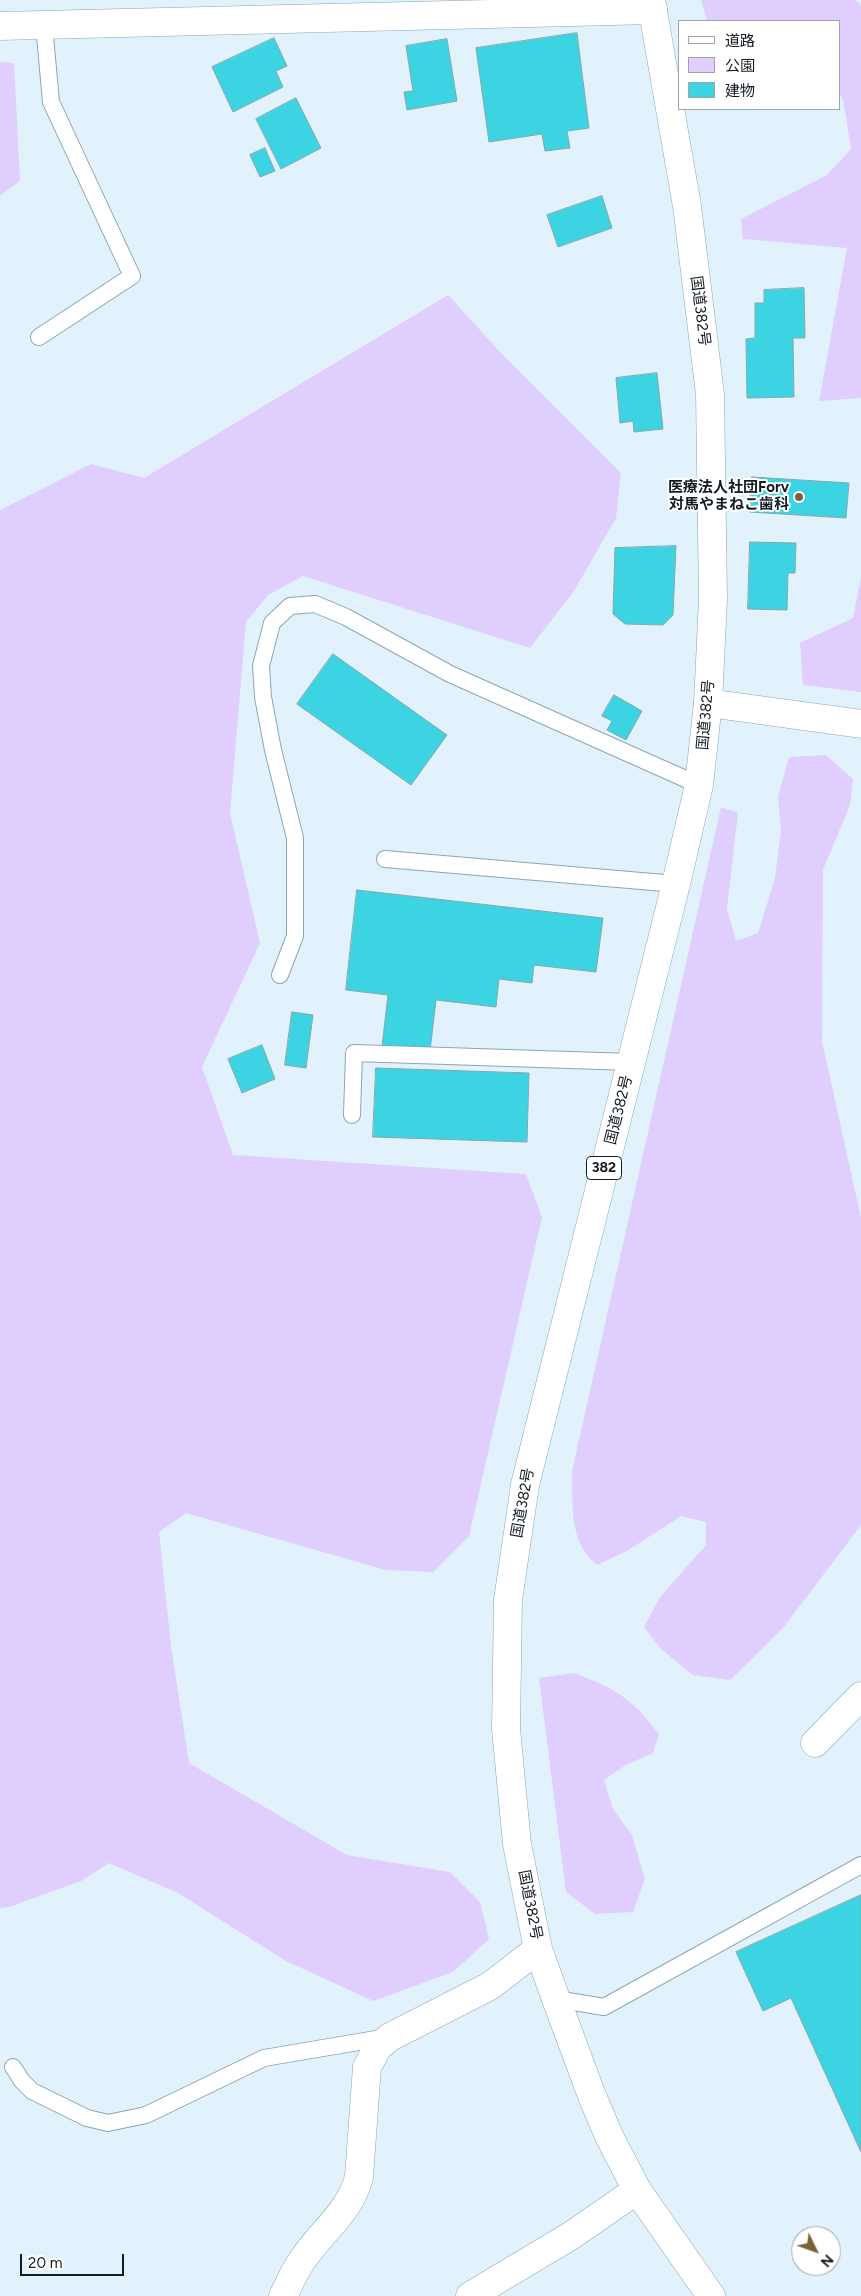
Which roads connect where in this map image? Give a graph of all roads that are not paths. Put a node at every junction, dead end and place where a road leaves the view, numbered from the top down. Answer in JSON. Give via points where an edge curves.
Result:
{"nodes":[{"id":1,"x":652,"y":5,"type":"edge"},
{"id":2,"x":44,"y":25,"type":"junction"},
{"id":3,"x":0,"y":26,"type":"edge"},
{"id":4,"x":39,"y":336,"type":"dead end"},
{"id":5,"x":708,"y":703,"type":"junction"},
{"id":6,"x":858,"y":723,"type":"edge"},
{"id":7,"x":699,"y":785,"type":"junction"},
{"id":8,"x":385,"y":859,"type":"dead end"},
{"id":9,"x":676,"y":884,"type":"junction"},
{"id":10,"x":280,"y":975,"type":"dead end"},
{"id":11,"x":631,"y":1062,"type":"junction"},
{"id":12,"x":352,"y":1115,"type":"dead end"},
{"id":13,"x":861,"y":1696,"type":"edge"},
{"id":14,"x":814,"y":1743,"type":"dead end"},
{"id":15,"x":861,"y":1865,"type":"edge"},
{"id":16,"x":538,"y":1949,"type":"junction"},
{"id":17,"x":556,"y":1999,"type":"junction"},
{"id":18,"x":390,"y":2037,"type":"junction"},
{"id":19,"x":13,"y":2067,"type":"dead end"},
{"id":20,"x":638,"y":2190,"type":"junction"},
{"id":21,"x":283,"y":2296,"type":"edge"},
{"id":22,"x":470,"y":2296,"type":"edge"},
{"id":23,"x":711,"y":2296,"type":"edge"}],
"edges":[{"from":1,"to":2,"type":"main road"},
{"from":1,"to":5,"type":"main road","name":"国道382号","number":"382","via":[[687,206],[710,394],[713,599]]},
{"from":2,"to":3,"type":"main road"},
{"from":2,"to":4,"type":"lane","via":[[51,102],[132,276]]},
{"from":5,"to":6,"type":"main road"},
{"from":5,"to":7,"type":"main road","name":"国道382号","number":"382"},
{"from":7,"to":9,"type":"main road","name":"国道382号","number":"382"},
{"from":7,"to":10,"type":"lane","via":[[450,674],[346,617],[315,604],[290,606],[272,623],[261,666],[271,741],[294,838],[295,936]]},
{"from":8,"to":9,"type":"lane"},
{"from":9,"to":11,"type":"main road","name":"国道382号","number":"382"},
{"from":11,"to":12,"type":"lane","via":[[354,1053]]},
{"from":11,"to":16,"type":"main road","name":"国道382号","number":"382","via":[[525,1485],[508,1600],[506,1729],[517,1844]]},
{"from":13,"to":14,"type":"main road"},
{"from":15,"to":17,"type":"lane","via":[[604,2007]]},
{"from":16,"to":17,"type":"main road","name":"国道382号","number":"382"},
{"from":16,"to":18,"type":"main road","via":[[490,1986]]},
{"from":17,"to":20,"type":"main road","name":"国道382号","number":"382","via":[[602,2120]]},
{"from":18,"to":19,"type":"lane","via":[[264,2058],[146,2115],[108,2123],[87,2118],[32,2091]]},
{"from":18,"to":21,"type":"main road","via":[[378,2047],[367,2067],[356,2191],[345,2210],[301,2261]]},
{"from":20,"to":22,"type":"main road","via":[[572,2235]]},
{"from":20,"to":23,"type":"main road","name":"国道382号","number":"382"}]}
